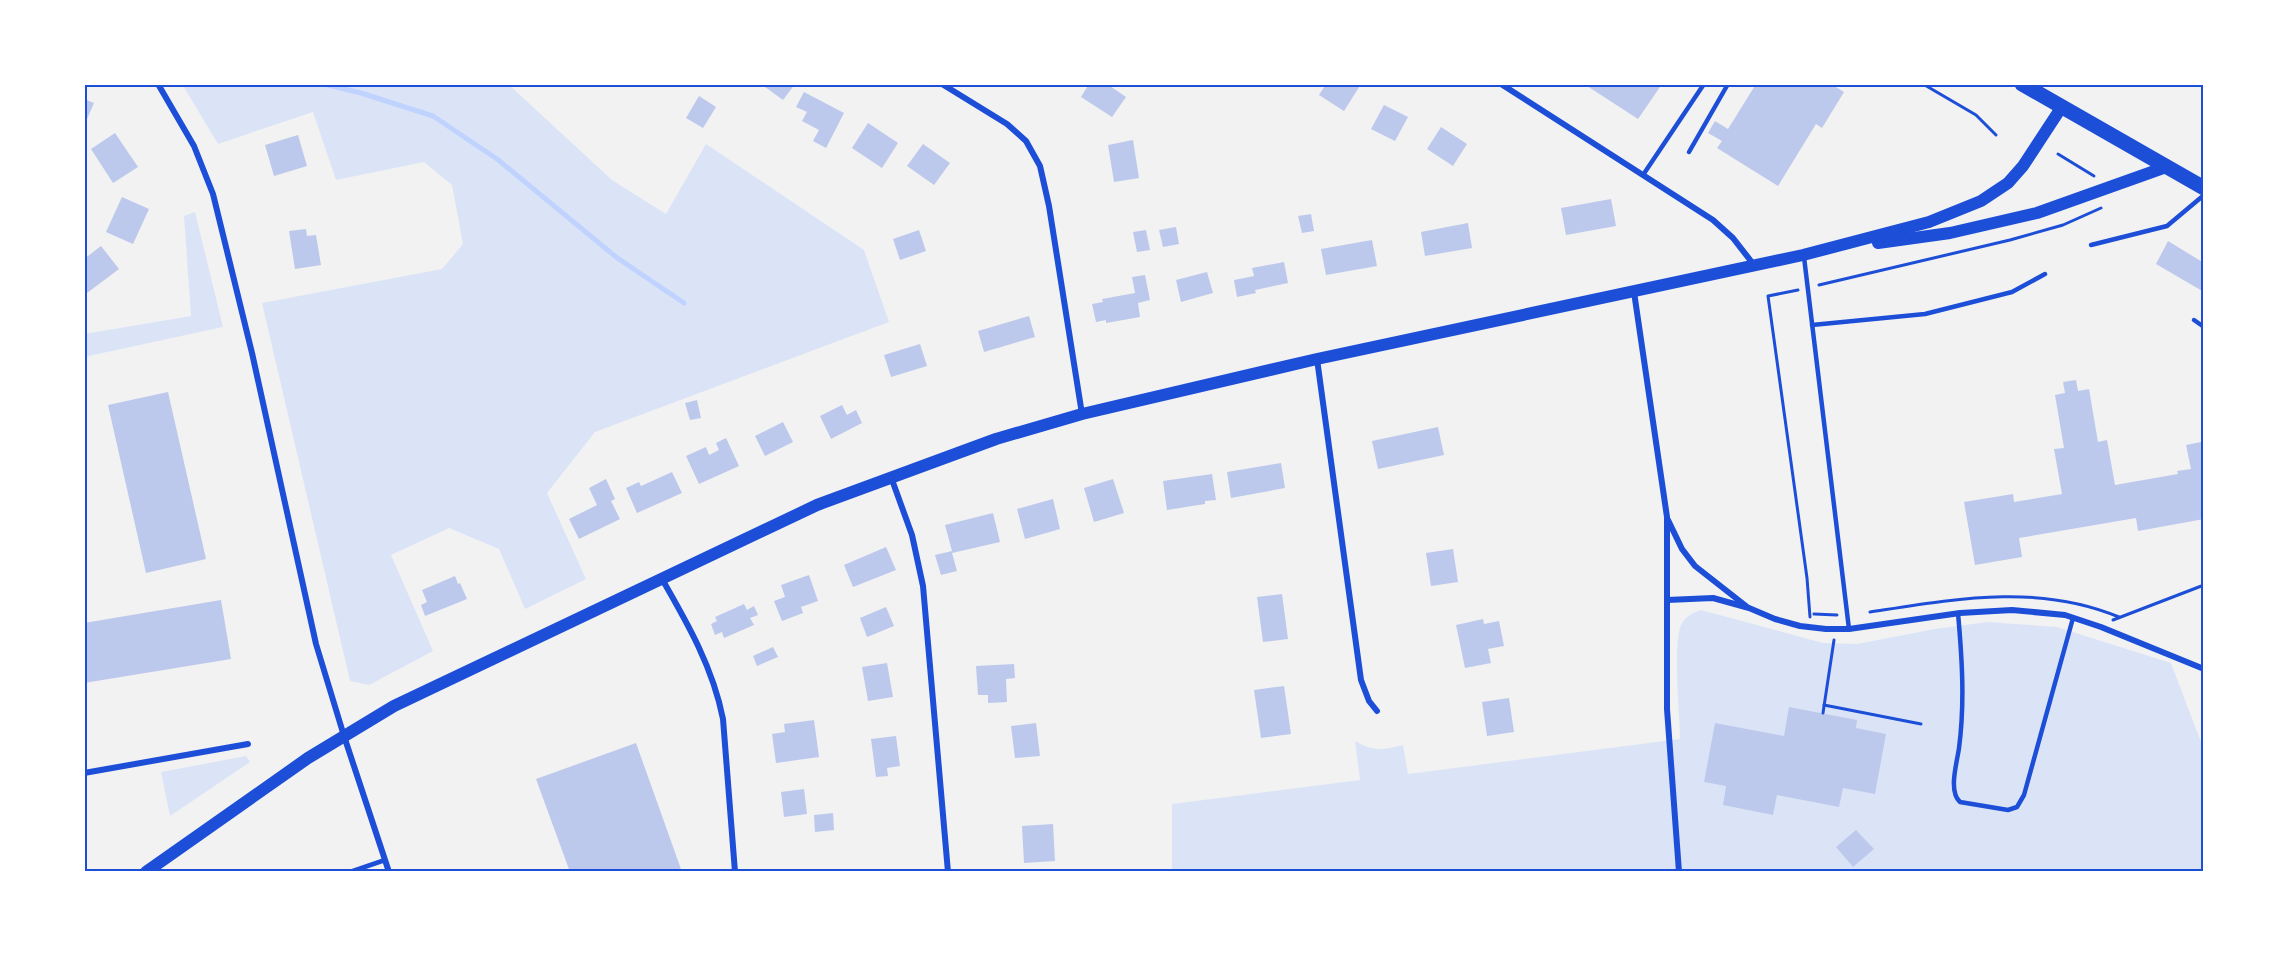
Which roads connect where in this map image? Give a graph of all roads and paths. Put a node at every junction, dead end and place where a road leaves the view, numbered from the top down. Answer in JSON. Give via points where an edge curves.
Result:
{"nodes":[{"id":1,"x":158,"y":84,"type":"edge"},
{"id":2,"x":942,"y":84,"type":"edge"},
{"id":3,"x":1502,"y":84,"type":"edge"},
{"id":4,"x":1704,"y":84,"type":"edge"},
{"id":5,"x":1728,"y":84,"type":"edge"},
{"id":6,"x":1923,"y":84,"type":"edge"},
{"id":7,"x":2022,"y":84,"type":"edge"},
{"id":8,"x":2061,"y":108,"type":"junction"},
{"id":9,"x":1996,"y":135,"type":"dead end"},
{"id":10,"x":1689,"y":152,"type":"dead end"},
{"id":11,"x":2058,"y":154,"type":"dead end"},
{"id":12,"x":2166,"y":166,"type":"junction"},
{"id":13,"x":1642,"y":175,"type":"junction"},
{"id":14,"x":2098,"y":178,"type":"dead end"},
{"id":15,"x":2204,"y":188,"type":"edge"},
{"id":16,"x":2204,"y":195,"type":"edge"},
{"id":17,"x":2102,"y":208,"type":"dead end"},
{"id":18,"x":2091,"y":245,"type":"dead end"},
{"id":19,"x":1821,"y":250,"type":"junction"},
{"id":20,"x":1803,"y":255,"type":"junction"},
{"id":21,"x":1754,"y":265,"type":"junction"},
{"id":22,"x":2045,"y":274,"type":"dead end"},
{"id":23,"x":1807,"y":287,"type":"junction"},
{"id":24,"x":1634,"y":291,"type":"junction"},
{"id":25,"x":2194,"y":320,"type":"dead end"},
{"id":26,"x":1812,"y":325,"type":"junction"},
{"id":27,"x":2204,"y":327,"type":"edge"},
{"id":28,"x":1317,"y":359,"type":"junction"},
{"id":29,"x":1082,"y":414,"type":"junction"},
{"id":30,"x":891,"y":476,"type":"junction"},
{"id":31,"x":1667,"y":517,"type":"junction"},
{"id":32,"x":662,"y":579,"type":"junction"},
{"id":33,"x":2204,"y":585,"type":"edge"},
{"id":34,"x":1667,"y":600,"type":"junction"},
{"id":35,"x":1749,"y":608,"type":"junction"},
{"id":36,"x":1810,"y":613,"type":"dead end"},
{"id":37,"x":1958,"y":613,"type":"junction"},
{"id":38,"x":2120,"y":617,"type":"dead end"},
{"id":39,"x":2073,"y":618,"type":"junction"},
{"id":40,"x":1835,"y":629,"type":"junction"},
{"id":41,"x":1849,"y":629,"type":"junction"},
{"id":42,"x":2204,"y":669,"type":"edge"},
{"id":43,"x":1824,"y":705,"type":"junction"},
{"id":44,"x":1377,"y":711,"type":"dead end"},
{"id":45,"x":1823,"y":713,"type":"dead end"},
{"id":46,"x":1921,"y":724,"type":"dead end"},
{"id":47,"x":344,"y":736,"type":"junction"},
{"id":48,"x":248,"y":744,"type":"dead end"},
{"id":49,"x":84,"y":773,"type":"edge"},
{"id":50,"x":385,"y":860,"type":"junction"},
{"id":51,"x":146,"y":872,"type":"edge"},
{"id":52,"x":350,"y":872,"type":"edge"},
{"id":53,"x":389,"y":872,"type":"edge"},
{"id":54,"x":735,"y":872,"type":"edge"},
{"id":55,"x":948,"y":872,"type":"edge"},
{"id":56,"x":1679,"y":872,"type":"edge"}],
"edges":[{"from":1,"to":47,"type":"street","via":[[194,146],[213,194],[316,644]]},
{"from":2,"to":29,"type":"street","via":[[1007,124],[1026,141],[1040,166]]},
{"from":3,"to":13,"type":"street"},
{"from":4,"to":13,"type":"lane"},
{"from":5,"to":10,"type":"lane"},
{"from":6,"to":9,"type":"path","via":[[1976,115]]},
{"from":7,"to":8,"type":"main road"},
{"from":8,"to":12,"type":"main road"},
{"from":8,"to":19,"type":"main road","via":[[2023,166],[1999,191],[1929,222]]},
{"from":11,"to":14,"type":"path"},
{"from":12,"to":15,"type":"main road"},
{"from":12,"to":19,"type":"main road","via":[[2037,213],[1985,226]]},
{"from":13,"to":21,"type":"street","via":[[1726,230]]},
{"from":16,"to":18,"type":"lane","via":[[2167,226]]},
{"from":17,"to":23,"type":"path","via":[[2063,225],[2010,240]]},
{"from":19,"to":20,"type":"main road"},
{"from":20,"to":21,"type":"main road"},
{"from":20,"to":23,"type":"lane"},
{"from":21,"to":24,"type":"main road"},
{"from":22,"to":26,"type":"lane","via":[[2012,292],[1925,314]]},
{"from":23,"to":26,"type":"lane"},
{"from":23,"to":36,"type":"path","via":[[1768,296]]},
{"from":24,"to":28,"type":"main road"},
{"from":24,"to":31,"type":"street"},
{"from":25,"to":27,"type":"lane"},
{"from":26,"to":41,"type":"lane"},
{"from":28,"to":29,"type":"main road"},
{"from":28,"to":44,"type":"street","via":[[1361,680]]},
{"from":29,"to":30,"type":"main road"},
{"from":30,"to":32,"type":"main road","via":[[816,505]]},
{"from":30,"to":55,"type":"street","via":[[912,535],[924,586]]},
{"from":31,"to":34,"type":"street"},
{"from":31,"to":35,"type":"street","via":[[1695,566]]},
{"from":32,"to":47,"type":"main road","via":[[394,706]]},
{"from":32,"to":54,"type":"street","via":[[708,666],[719,698]]},
{"from":33,"to":38,"type":"path"},
{"from":34,"to":35,"type":"street","via":[[1713,598]]},
{"from":34,"to":56,"type":"street","via":[[1667,709]]},
{"from":35,"to":40,"type":"street","via":[[1800,626]]},
{"from":37,"to":39,"type":"street","via":[[2012,610]]},
{"from":37,"to":39,"type":"lane","via":[[1963,700],[1956,798],[2008,810],[2017,807],[2024,795]]},
{"from":37,"to":41,"type":"street"},
{"from":39,"to":42,"type":"street"},
{"from":40,"to":41,"type":"street"},
{"from":40,"to":43,"type":"path"},
{"from":43,"to":45,"type":"path"},
{"from":43,"to":46,"type":"path"},
{"from":47,"to":50,"type":"street"},
{"from":47,"to":51,"type":"main road"},
{"from":48,"to":49,"type":"street"},
{"from":50,"to":52,"type":"lane"},
{"from":50,"to":53,"type":"street"}]}
